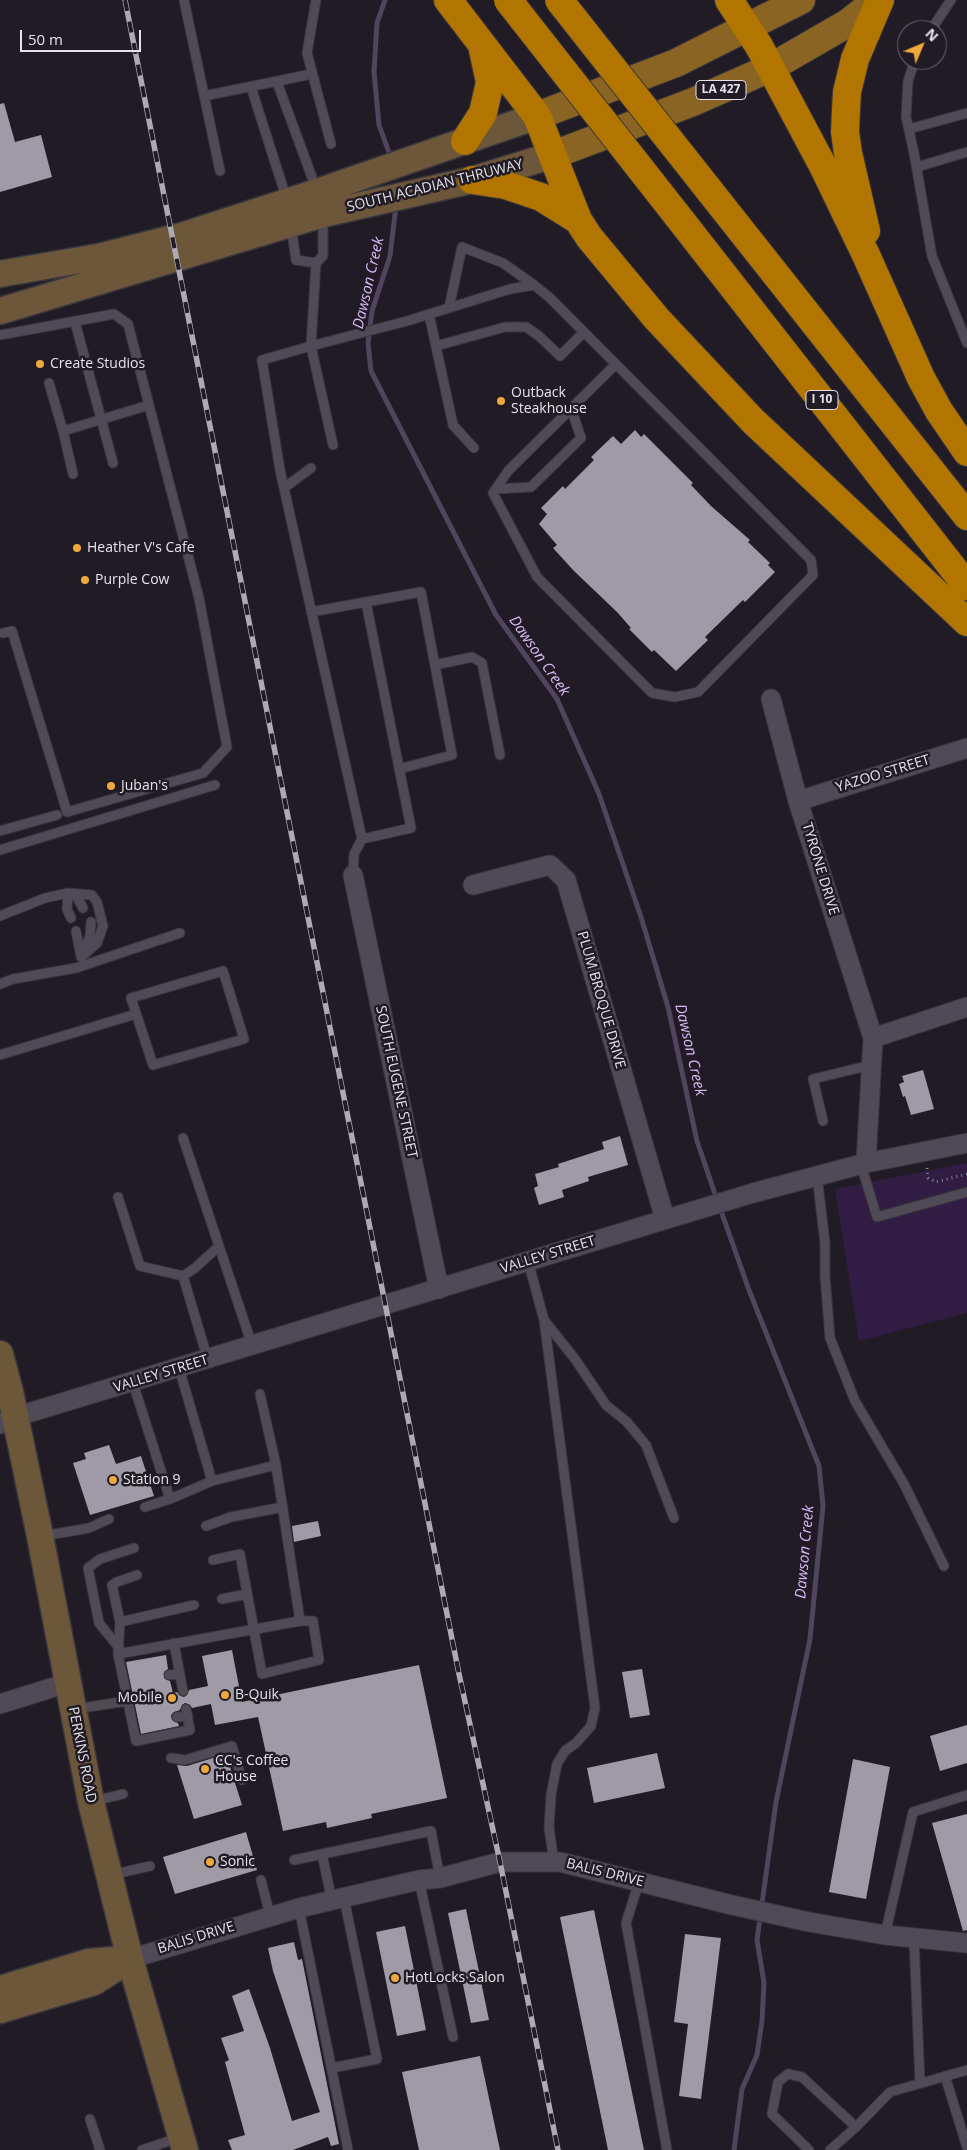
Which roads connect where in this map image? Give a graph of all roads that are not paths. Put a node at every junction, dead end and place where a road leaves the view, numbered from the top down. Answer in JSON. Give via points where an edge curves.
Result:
{"nodes":[{"id":1,"x":184,"y":0,"type":"edge"},
{"id":2,"x":316,"y":0,"type":"edge"},
{"id":3,"x":448,"y":0,"type":"edge"},
{"id":4,"x":508,"y":0,"type":"edge"},
{"id":5,"x":559,"y":0,"type":"edge"},
{"id":6,"x":730,"y":0,"type":"edge"},
{"id":7,"x":801,"y":0,"type":"edge"},
{"id":8,"x":878,"y":0,"type":"edge"},
{"id":9,"x":951,"y":0,"type":"edge"},
{"id":10,"x":937,"y":20,"type":"edge"},
{"id":11,"x":748,"y":29,"type":"junction"},
{"id":12,"x":482,"y":46,"type":"junction"},
{"id":13,"x":770,"y":68,"type":"junction"},
{"id":14,"x":912,"y":70,"type":"edge"},
{"id":15,"x":312,"y":74,"type":"junction"},
{"id":16,"x":276,"y":82,"type":"junction"},
{"id":17,"x":251,"y":87,"type":"junction"},
{"id":18,"x":204,"y":96,"type":"junction"},
{"id":19,"x":967,"y":113,"type":"edge"},
{"id":20,"x":537,"y":116,"type":"junction"},
{"id":21,"x":909,"y":129,"type":"junction"},
{"id":22,"x":464,"y":141,"type":"junction"},
{"id":23,"x":330,"y":144,"type":"dead end"},
{"id":24,"x":967,"y":152,"type":"edge"},
{"id":25,"x":553,"y":155,"type":"junction"},
{"id":26,"x":917,"y":167,"type":"junction"},
{"id":27,"x":220,"y":172,"type":"dead end"},
{"id":28,"x":472,"y":180,"type":"junction"},
{"id":29,"x":320,"y":203,"type":"junction"},
{"id":30,"x":289,"y":212,"type":"junction"},
{"id":31,"x":578,"y":220,"type":"junction"},
{"id":32,"x":866,"y":255,"type":"junction"},
{"id":33,"x":316,"y":263,"type":"junction"},
{"id":34,"x":0,"y":274,"type":"edge"},
{"id":35,"x":534,"y":285,"type":"junction"},
{"id":36,"x":449,"y":308,"type":"junction"},
{"id":37,"x":0,"y":311,"type":"edge"},
{"id":38,"x":429,"y":314,"type":"junction"},
{"id":39,"x":75,"y":322,"type":"junction"},
{"id":40,"x":584,"y":333,"type":"junction"},
{"id":41,"x":0,"y":335,"type":"edge"},
{"id":42,"x":967,"y":343,"type":"edge"},
{"id":43,"x":311,"y":346,"type":"junction"},
{"id":44,"x":436,"y":346,"type":"junction"},
{"id":45,"x":615,"y":365,"type":"junction"},
{"id":46,"x":49,"y":383,"type":"dead end"},
{"id":47,"x":149,"y":405,"type":"junction"},
{"id":48,"x":571,"y":408,"type":"junction"},
{"id":49,"x":101,"y":419,"type":"junction"},
{"id":50,"x":63,"y":431,"type":"junction"},
{"id":51,"x":333,"y":445,"type":"dead end"},
{"id":52,"x":474,"y":448,"type":"dead end"},
{"id":53,"x":967,"y":452,"type":"edge"},
{"id":54,"x":113,"y":463,"type":"dead end"},
{"id":55,"x":311,"y":468,"type":"dead end"},
{"id":56,"x":73,"y":474,"type":"dead end"},
{"id":57,"x":284,"y":488,"type":"junction"},
{"id":58,"x":496,"y":489,"type":"junction"},
{"id":59,"x":967,"y":516,"type":"edge"},
{"id":60,"x":967,"y":586,"type":"edge"},
{"id":61,"x":366,"y":602,"type":"junction"},
{"id":62,"x":311,"y":612,"type":"junction"},
{"id":63,"x":967,"y":622,"type":"edge"},
{"id":64,"x":3,"y":633,"type":"dead end"},
{"id":65,"x":435,"y":665,"type":"junction"},
{"id":66,"x":771,"y":699,"type":"dead end"},
{"id":67,"x":967,"y":748,"type":"edge"},
{"id":68,"x":500,"y":754,"type":"dead end"},
{"id":69,"x":399,"y":769,"type":"junction"},
{"id":70,"x":215,"y":785,"type":"dead end"},
{"id":71,"x":798,"y":801,"type":"junction"},
{"id":72,"x":57,"y":815,"type":"dead end"},
{"id":73,"x":0,"y":831,"type":"edge"},
{"id":74,"x":362,"y":839,"type":"junction"},
{"id":75,"x":0,"y":850,"type":"edge"},
{"id":76,"x":353,"y":875,"type":"joint"},
{"id":77,"x":473,"y":885,"type":"dead end"},
{"id":78,"x":68,"y":893,"type":"junction"},
{"id":79,"x":84,"y":908,"type":"dead end"},
{"id":80,"x":0,"y":916,"type":"edge"},
{"id":81,"x":71,"y":918,"type":"dead end"},
{"id":82,"x":91,"y":922,"type":"dead end"},
{"id":83,"x":76,"y":931,"type":"dead end"},
{"id":84,"x":180,"y":933,"type":"dead end"},
{"id":85,"x":82,"y":957,"type":"junction"},
{"id":86,"x":76,"y":968,"type":"junction"},
{"id":87,"x":0,"y":984,"type":"edge"},
{"id":88,"x":967,"y":1006,"type":"edge"},
{"id":89,"x":136,"y":1014,"type":"junction"},
{"id":90,"x":873,"y":1038,"type":"junction"},
{"id":91,"x":0,"y":1055,"type":"edge"},
{"id":92,"x":871,"y":1065,"type":"junction"},
{"id":93,"x":824,"y":1121,"type":"dead end"},
{"id":94,"x":184,"y":1138,"type":"dead end"},
{"id":95,"x":967,"y":1143,"type":"edge"},
{"id":96,"x":864,"y":1164,"type":"junction"},
{"id":97,"x":817,"y":1176,"type":"junction"},
{"id":98,"x":967,"y":1192,"type":"edge"},
{"id":99,"x":118,"y":1197,"type":"dead end"},
{"id":100,"x":666,"y":1219,"type":"junction"},
{"id":101,"x":219,"y":1246,"type":"junction"},
{"id":102,"x":528,"y":1261,"type":"junction"},
{"id":103,"x":183,"y":1276,"type":"junction"},
{"id":104,"x":439,"y":1289,"type":"junction"},
{"id":105,"x":544,"y":1320,"type":"junction"},
{"id":106,"x":252,"y":1346,"type":"junction"},
{"id":107,"x":0,"y":1354,"type":"edge"},
{"id":108,"x":208,"y":1360,"type":"junction"},
{"id":109,"x":179,"y":1368,"type":"junction"},
{"id":110,"x":133,"y":1383,"type":"junction"},
{"id":111,"x":260,"y":1394,"type":"dead end"},
{"id":112,"x":8,"y":1421,"type":"edge"},
{"id":113,"x":276,"y":1465,"type":"junction"},
{"id":114,"x":212,"y":1481,"type":"junction"},
{"id":115,"x":170,"y":1499,"type":"junction"},
{"id":116,"x":145,"y":1507,"type":"dead end"},
{"id":117,"x":283,"y":1507,"type":"junction"},
{"id":118,"x":674,"y":1518,"type":"dead end"},
{"id":119,"x":109,"y":1519,"type":"dead end"},
{"id":120,"x":206,"y":1526,"type":"dead end"},
{"id":121,"x":40,"y":1536,"type":"junction"},
{"id":122,"x":134,"y":1548,"type":"dead end"},
{"id":123,"x":213,"y":1560,"type":"dead end"},
{"id":124,"x":944,"y":1566,"type":"dead end"},
{"id":125,"x":137,"y":1575,"type":"dead end"},
{"id":126,"x":247,"y":1594,"type":"junction"},
{"id":127,"x":222,"y":1599,"type":"dead end"},
{"id":128,"x":194,"y":1605,"type":"dead end"},
{"id":129,"x":120,"y":1622,"type":"junction"},
{"id":130,"x":300,"y":1622,"type":"junction"},
{"id":131,"x":253,"y":1629,"type":"junction"},
{"id":132,"x":174,"y":1643,"type":"junction"},
{"id":133,"x":119,"y":1652,"type":"junction"},
{"id":134,"x":179,"y":1674,"type":"junction"},
{"id":135,"x":169,"y":1675,"type":"dead end"},
{"id":136,"x":67,"y":1683,"type":"junction"},
{"id":137,"x":183,"y":1691,"type":"dead end"},
{"id":138,"x":128,"y":1701,"type":"junction"},
{"id":139,"x":0,"y":1704,"type":"edge"},
{"id":140,"x":73,"y":1709,"type":"junction"},
{"id":141,"x":177,"y":1717,"type":"dead end"},
{"id":142,"x":171,"y":1758,"type":"dead end"},
{"id":143,"x":242,"y":1780,"type":"dead end"},
{"id":144,"x":123,"y":1794,"type":"dead end"},
{"id":145,"x":967,"y":1794,"type":"edge"},
{"id":146,"x":92,"y":1802,"type":"junction"},
{"id":147,"x":322,"y":1854,"type":"junction"},
{"id":148,"x":294,"y":1860,"type":"dead end"},
{"id":149,"x":554,"y":1862,"type":"junction"},
{"id":150,"x":150,"y":1866,"type":"dead end"},
{"id":151,"x":109,"y":1875,"type":"junction"},
{"id":152,"x":440,"y":1878,"type":"junction"},
{"id":153,"x":261,"y":1880,"type":"dead end"},
{"id":154,"x":419,"y":1880,"type":"junction"},
{"id":155,"x":640,"y":1882,"type":"junction"},
{"id":156,"x":338,"y":1899,"type":"junction"},
{"id":157,"x":299,"y":1908,"type":"junction"},
{"id":158,"x":270,"y":1915,"type":"junction"},
{"id":159,"x":884,"y":1936,"type":"junction"},
{"id":160,"x":914,"y":1939,"type":"junction"},
{"id":161,"x":967,"y":1943,"type":"edge"},
{"id":162,"x":130,"y":1959,"type":"junction"},
{"id":163,"x":0,"y":1990,"type":"edge"},
{"id":164,"x":0,"y":2010,"type":"edge"},
{"id":165,"x":453,"y":2037,"type":"dead end"},
{"id":166,"x":332,"y":2068,"type":"junction"},
{"id":167,"x":967,"y":2070,"type":"edge"},
{"id":168,"x":945,"y":2076,"type":"junction"},
{"id":169,"x":920,"y":2082,"type":"junction"},
{"id":170,"x":90,"y":2118,"type":"dead end"},
{"id":171,"x":856,"y":2127,"type":"junction"},
{"id":172,"x":183,"y":2143,"type":"edge"},
{"id":173,"x":967,"y":2147,"type":"edge"},
{"id":174,"x":100,"y":2150,"type":"edge"},
{"id":175,"x":142,"y":2150,"type":"edge"},
{"id":176,"x":348,"y":2150,"type":"edge"},
{"id":177,"x":667,"y":2150,"type":"edge"},
{"id":178,"x":809,"y":2150,"type":"edge"},
{"id":179,"x":830,"y":2150,"type":"edge"}],
"edges":[{"from":1,"to":18,"type":"lane"},
{"from":2,"to":15,"type":"lane","via":[[306,53]]},
{"from":3,"to":12,"type":"highway"},
{"from":4,"to":60,"type":"highway","number":"I 10","bridge":true},
{"from":5,"to":59,"type":"highway","bridge":true},
{"from":6,"to":11,"type":"highway"},
{"from":7,"to":11,"type":"main road","name":"SOUTH ACADIAN THRUWAY","number":"LA 427"},
{"from":8,"to":13,"type":"main road","name":"SOUTH ACADIAN THRUWAY","number":"LA 427","via":[[848,23]]},
{"from":8,"to":32,"type":"highway","via":[[855,58],[846,101],[845,132],[866,228]]},
{"from":9,"to":10,"type":"lane"},
{"from":11,"to":13,"type":"highway"},
{"from":11,"to":20,"type":"main road","name":"SOUTH ACADIAN THRUWAY","number":"LA 427","via":[[658,71]]},
{"from":12,"to":20,"type":"highway"},
{"from":12,"to":22,"type":"highway","via":[[490,82],[483,113]]},
{"from":13,"to":25,"type":"main road","name":"SOUTH ACADIAN THRUWAY","number":"LA 427","via":[[693,102]]},
{"from":13,"to":32,"type":"highway"},
{"from":14,"to":21,"type":"lane","via":[[906,117]]},
{"from":15,"to":16,"type":"lane"},
{"from":15,"to":23,"type":"lane"},
{"from":16,"to":17,"type":"lane"},
{"from":16,"to":29,"type":"lane"},
{"from":17,"to":18,"type":"lane"},
{"from":17,"to":30,"type":"lane"},
{"from":18,"to":27,"type":"lane"},
{"from":19,"to":21,"type":"lane"},
{"from":20,"to":22,"type":"main road","name":"SOUTH ACADIAN THRUWAY","number":"LA 427"},
{"from":20,"to":25,"type":"highway"},
{"from":21,"to":26,"type":"lane"},
{"from":22,"to":29,"type":"main road","name":"SOUTH ACADIAN THRUWAY","number":"LA 427","via":[[357,178]]},
{"from":24,"to":26,"type":"lane"},
{"from":25,"to":28,"type":"main road","name":"SOUTH ACADIAN THRUWAY","number":"LA 427"},
{"from":25,"to":31,"type":"highway"},
{"from":26,"to":42,"type":"lane","via":[[932,256]]},
{"from":28,"to":29,"type":"main road","name":"SOUTH ACADIAN THRUWAY","number":"LA 427","via":[[356,207]]},
{"from":28,"to":31,"type":"highway","via":[[505,185],[540,197]]},
{"from":29,"to":30,"type":"main road","name":"SOUTH ACADIAN THRUWAY","number":"LA 427"},
{"from":29,"to":33,"type":"lane","via":[[323,256]]},
{"from":30,"to":33,"type":"lane","via":[[296,260]]},
{"from":30,"to":34,"type":"main road","name":"SOUTH ACADIAN THRUWAY","number":"LA 427","via":[[98,257]]},
{"from":30,"to":37,"type":"main road","name":"SOUTH ACADIAN THRUWAY","number":"LA 427"},
{"from":31,"to":63,"type":"highway","via":[[657,319],[753,421]]},
{"from":32,"to":53,"type":"highway","via":[[921,378]]},
{"from":33,"to":43,"type":"lane"},
{"from":35,"to":36,"type":"lane"},
{"from":35,"to":36,"type":"lane","via":[[503,263],[462,247]]},
{"from":35,"to":40,"type":"lane"},
{"from":36,"to":38,"type":"lane"},
{"from":38,"to":43,"type":"lane"},
{"from":38,"to":44,"type":"lane"},
{"from":39,"to":41,"type":"lane"},
{"from":39,"to":47,"type":"lane","via":[[114,314],[128,324]]},
{"from":39,"to":49,"type":"lane"},
{"from":40,"to":44,"type":"lane","via":[[560,356],[526,327],[506,327]]},
{"from":40,"to":45,"type":"lane"},
{"from":43,"to":51,"type":"lane"},
{"from":43,"to":57,"type":"lane","via":[[262,360]]},
{"from":44,"to":52,"type":"lane","via":[[453,425]]},
{"from":45,"to":48,"type":"lane"},
{"from":45,"to":58,"type":"lane","via":[[811,560],[813,575],[698,692],[675,697],[652,693],[537,577],[493,494]]},
{"from":46,"to":50,"type":"lane"},
{"from":47,"to":49,"type":"lane"},
{"from":47,"to":64,"type":"lane","via":[[199,598],[228,747],[203,773],[67,812],[12,631]]},
{"from":48,"to":58,"type":"lane","via":[[508,471]]},
{"from":48,"to":58,"type":"lane","via":[[581,438],[531,487]]},
{"from":49,"to":50,"type":"lane"},
{"from":49,"to":54,"type":"lane"},
{"from":50,"to":56,"type":"lane"},
{"from":55,"to":57,"type":"lane"},
{"from":57,"to":62,"type":"lane"},
{"from":61,"to":62,"type":"lane"},
{"from":61,"to":65,"type":"lane","via":[[421,592]]},
{"from":61,"to":69,"type":"lane"},
{"from":62,"to":74,"type":"lane"},
{"from":65,"to":68,"type":"lane","via":[[472,658],[482,662]]},
{"from":65,"to":69,"type":"lane","via":[[452,755]]},
{"from":66,"to":71,"type":"street","name":"TYRONE DRIVE"},
{"from":67,"to":71,"type":"street","name":"YAZOO STREET"},
{"from":69,"to":74,"type":"lane","via":[[411,828]]},
{"from":70,"to":75,"type":"lane"},
{"from":71,"to":90,"type":"street","name":"TYRONE DRIVE"},
{"from":72,"to":73,"type":"lane"},
{"from":74,"to":76,"type":"lane","via":[[354,854]]},
{"from":76,"to":104,"type":"street","name":"SOUTH EUGENE STREET"},
{"from":77,"to":100,"type":"street","name":"PLUM BROQUE DRIVE","via":[[550,865],[566,880]]},
{"from":78,"to":79,"type":"lane","via":[[77,897]]},
{"from":78,"to":80,"type":"lane"},
{"from":78,"to":81,"type":"lane","via":[[67,909]]},
{"from":78,"to":85,"type":"lane","via":[[92,895],[103,926],[97,943]]},
{"from":82,"to":85,"type":"lane","via":[[90,936]]},
{"from":83,"to":85,"type":"lane"},
{"from":84,"to":86,"type":"lane"},
{"from":85,"to":86,"type":"lane"},
{"from":86,"to":87,"type":"lane"},
{"from":88,"to":90,"type":"street"},
{"from":89,"to":89,"type":"lane","via":[[131,998],[222,971],[244,1039],[153,1065]]},
{"from":89,"to":91,"type":"lane"},
{"from":90,"to":92,"type":"street"},
{"from":92,"to":93,"type":"lane","via":[[813,1079]]},
{"from":92,"to":96,"type":"street"},
{"from":94,"to":101,"type":"lane"},
{"from":95,"to":96,"type":"street","name":"VALLEY STREET"},
{"from":96,"to":97,"type":"street","name":"VALLEY STREET"},
{"from":96,"to":98,"type":"lane","via":[[877,1217]]},
{"from":97,"to":100,"type":"street","name":"VALLEY STREET"},
{"from":97,"to":124,"type":"lane","via":[[825,1243],[830,1338],[855,1402],[904,1484]]},
{"from":99,"to":103,"type":"lane","via":[[140,1266]]},
{"from":100,"to":102,"type":"street","name":"VALLEY STREET"},
{"from":101,"to":103,"type":"lane"},
{"from":101,"to":106,"type":"lane"},
{"from":102,"to":104,"type":"street","name":"VALLEY STREET"},
{"from":102,"to":105,"type":"lane"},
{"from":103,"to":108,"type":"lane"},
{"from":104,"to":106,"type":"street","name":"VALLEY STREET"},
{"from":105,"to":118,"type":"lane","via":[[606,1406],[627,1422],[646,1445]]},
{"from":105,"to":149,"type":"lane","via":[[595,1708],[590,1726],[576,1743],[564,1751],[556,1764],[550,1828]]},
{"from":106,"to":108,"type":"street","name":"VALLEY STREET"},
{"from":107,"to":112,"type":"main road","name":"PERKINS ROAD"},
{"from":108,"to":109,"type":"street","name":"VALLEY STREET"},
{"from":109,"to":110,"type":"street","name":"VALLEY STREET"},
{"from":109,"to":114,"type":"lane"},
{"from":110,"to":112,"type":"street","name":"VALLEY STREET"},
{"from":110,"to":115,"type":"lane"},
{"from":111,"to":113,"type":"lane"},
{"from":112,"to":121,"type":"main road","name":"PERKINS ROAD"},
{"from":113,"to":114,"type":"lane"},
{"from":113,"to":117,"type":"lane"},
{"from":114,"to":115,"type":"lane"},
{"from":115,"to":116,"type":"lane"},
{"from":117,"to":120,"type":"lane","via":[[231,1517]]},
{"from":117,"to":130,"type":"lane"},
{"from":119,"to":121,"type":"lane","via":[[89,1528]]},
{"from":121,"to":136,"type":"main road","name":"PERKINS ROAD"},
{"from":122,"to":133,"type":"lane","via":[[100,1559],[88,1568],[99,1623]]},
{"from":123,"to":126,"type":"lane","via":[[240,1554]]},
{"from":125,"to":129,"type":"lane","via":[[112,1585]]},
{"from":126,"to":127,"type":"lane"},
{"from":126,"to":131,"type":"lane"},
{"from":128,"to":129,"type":"lane"},
{"from":129,"to":133,"type":"lane"},
{"from":130,"to":131,"type":"lane"},
{"from":130,"to":131,"type":"lane","via":[[313,1621],[319,1660],[262,1674]]},
{"from":131,"to":132,"type":"lane"},
{"from":132,"to":133,"type":"lane"},
{"from":132,"to":134,"type":"lane"},
{"from":133,"to":138,"type":"lane","via":[[128,1684]]},
{"from":134,"to":135,"type":"lane"},
{"from":134,"to":137,"type":"lane"},
{"from":136,"to":139,"type":"street"},
{"from":136,"to":140,"type":"main road","name":"PERKINS ROAD"},
{"from":138,"to":140,"type":"lane"},
{"from":138,"to":141,"type":"lane","via":[[136,1725],[136,1741],[190,1730],[187,1713]]},
{"from":140,"to":146,"type":"main road","name":"PERKINS ROAD"},
{"from":142,"to":143,"type":"lane","via":[[185,1760],[232,1746]]},
{"from":144,"to":146,"type":"lane"},
{"from":145,"to":159,"type":"lane","via":[[913,1812]]},
{"from":146,"to":151,"type":"main road","name":"PERKINS ROAD"},
{"from":147,"to":148,"type":"lane"},
{"from":147,"to":152,"type":"lane","via":[[430,1831]]},
{"from":147,"to":156,"type":"lane"},
{"from":149,"to":152,"type":"street","name":"BALIS DRIVE","via":[[500,1862]]},
{"from":149,"to":155,"type":"street","name":"BALIS DRIVE"},
{"from":150,"to":151,"type":"lane"},
{"from":151,"to":162,"type":"main road","name":"PERKINS ROAD"},
{"from":152,"to":154,"type":"street","name":"BALIS DRIVE"},
{"from":153,"to":158,"type":"lane"},
{"from":154,"to":156,"type":"street","name":"BALIS DRIVE"},
{"from":154,"to":165,"type":"lane"},
{"from":155,"to":159,"type":"street","name":"BALIS DRIVE","via":[[732,1905]]},
{"from":155,"to":177,"type":"lane","via":[[626,1923]]},
{"from":156,"to":157,"type":"street","name":"BALIS DRIVE"},
{"from":156,"to":166,"type":"lane","via":[[377,2059]]},
{"from":157,"to":158,"type":"street","name":"BALIS DRIVE"},
{"from":157,"to":166,"type":"lane"},
{"from":158,"to":162,"type":"street","name":"BALIS DRIVE"},
{"from":159,"to":160,"type":"street","name":"BALIS DRIVE"},
{"from":160,"to":161,"type":"street","name":"BALIS DRIVE"},
{"from":160,"to":169,"type":"lane"},
{"from":162,"to":163,"type":"main road","via":[[89,1962]]},
{"from":162,"to":164,"type":"main road","via":[[94,1982]]},
{"from":162,"to":172,"type":"main road","name":"PERKINS ROAD"},
{"from":166,"to":176,"type":"lane"},
{"from":167,"to":168,"type":"lane"},
{"from":168,"to":169,"type":"lane"},
{"from":168,"to":173,"type":"lane"},
{"from":169,"to":171,"type":"lane","via":[[890,2092]]},
{"from":170,"to":174,"type":"lane"},
{"from":171,"to":178,"type":"lane","via":[[802,2077],[788,2074],[778,2082],[772,2114]]},
{"from":171,"to":179,"type":"lane"},
{"from":172,"to":175,"type":"lane"}]}
